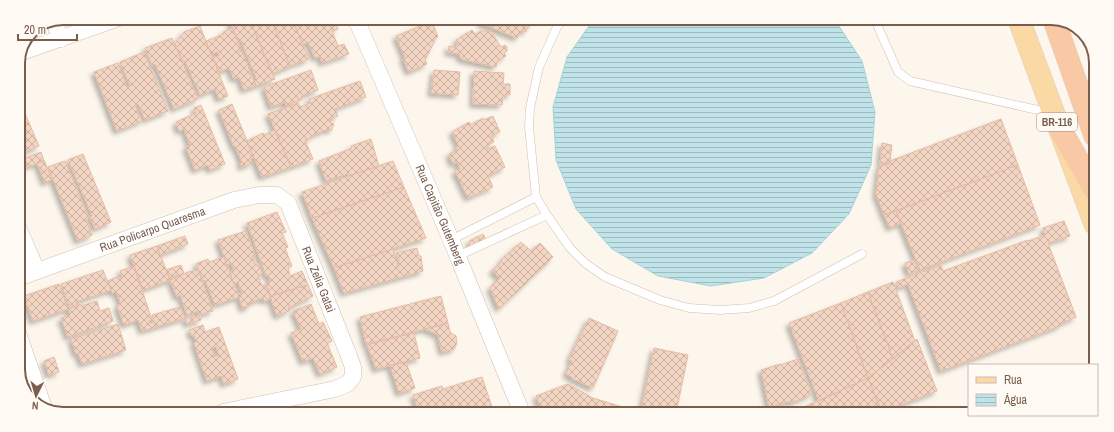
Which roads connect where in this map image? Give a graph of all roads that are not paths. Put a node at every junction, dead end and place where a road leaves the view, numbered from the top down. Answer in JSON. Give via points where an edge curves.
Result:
{"nodes":[{"id":1,"x":99,"y":25,"type":"edge"},
{"id":2,"x":359,"y":25,"type":"edge"},
{"id":3,"x":558,"y":25,"type":"edge"},
{"id":4,"x":877,"y":25,"type":"edge"},
{"id":5,"x":1021,"y":25,"type":"edge"},
{"id":6,"x":1056,"y":25,"type":"edge"},
{"id":7,"x":56,"y":26,"type":"edge"},
{"id":8,"x":61,"y":38,"type":"junction"},
{"id":9,"x":28,"y":50,"type":"edge"},
{"id":10,"x":1089,"y":119,"type":"edge"},
{"id":11,"x":1056,"y":121,"type":"junction"},
{"id":12,"x":1089,"y":179,"type":"edge"},
{"id":13,"x":536,"y":197,"type":"junction"},
{"id":14,"x":288,"y":203,"type":"joint"},
{"id":15,"x":1089,"y":208,"type":"edge"},
{"id":16,"x":547,"y":215,"type":"junction"},
{"id":17,"x":451,"y":240,"type":"junction"},
{"id":18,"x":25,"y":243,"type":"edge"},
{"id":19,"x":862,"y":254,"type":"dead end"},
{"id":20,"x":458,"y":256,"type":"junction"},
{"id":21,"x":37,"y":271,"type":"junction"},
{"id":22,"x":25,"y":275,"type":"edge"},
{"id":23,"x":25,"y":353,"type":"edge"},
{"id":24,"x":41,"y":401,"type":"edge"},
{"id":25,"x":248,"y":407,"type":"edge"},
{"id":26,"x":520,"y":407,"type":"edge"}],
"edges":[{"from":1,"to":8,"type":"street"},
{"from":2,"to":17,"type":"street","name":"Rua Capitão Gutemberg"},
{"from":3,"to":13,"type":"lane","via":[[539,67],[530,108],[528,127]]},
{"from":4,"to":11,"type":"lane","via":[[898,72],[910,82]]},
{"from":5,"to":11,"type":"main road","number":"BR-116"},
{"from":6,"to":10,"type":"highway","number":"BR-116"},
{"from":7,"to":8,"type":"street"},
{"from":8,"to":9,"type":"street"},
{"from":11,"to":12,"type":"highway"},
{"from":11,"to":15,"type":"main road","number":"BR-116"},
{"from":13,"to":16,"type":"lane"},
{"from":13,"to":17,"type":"lane"},
{"from":14,"to":21,"type":"street","name":"Rua Policarpo Quaresma","via":[[277,195],[259,195],[234,200]]},
{"from":14,"to":25,"type":"street","name":"Rua Zelia Gatai","via":[[354,372],[347,384]]},
{"from":16,"to":19,"type":"lane","via":[[570,248],[604,277],[660,300],[689,308],[749,308],[774,301]]},
{"from":16,"to":20,"type":"lane"},
{"from":17,"to":20,"type":"street","name":"Rua Capitão Gutemberg"},
{"from":18,"to":21,"type":"street"},
{"from":20,"to":26,"type":"street","name":"Rua Capitão Gutemberg"},
{"from":21,"to":22,"type":"street","name":"Rua Policarpo Quaresma"},
{"from":23,"to":24,"type":"street"}]}
